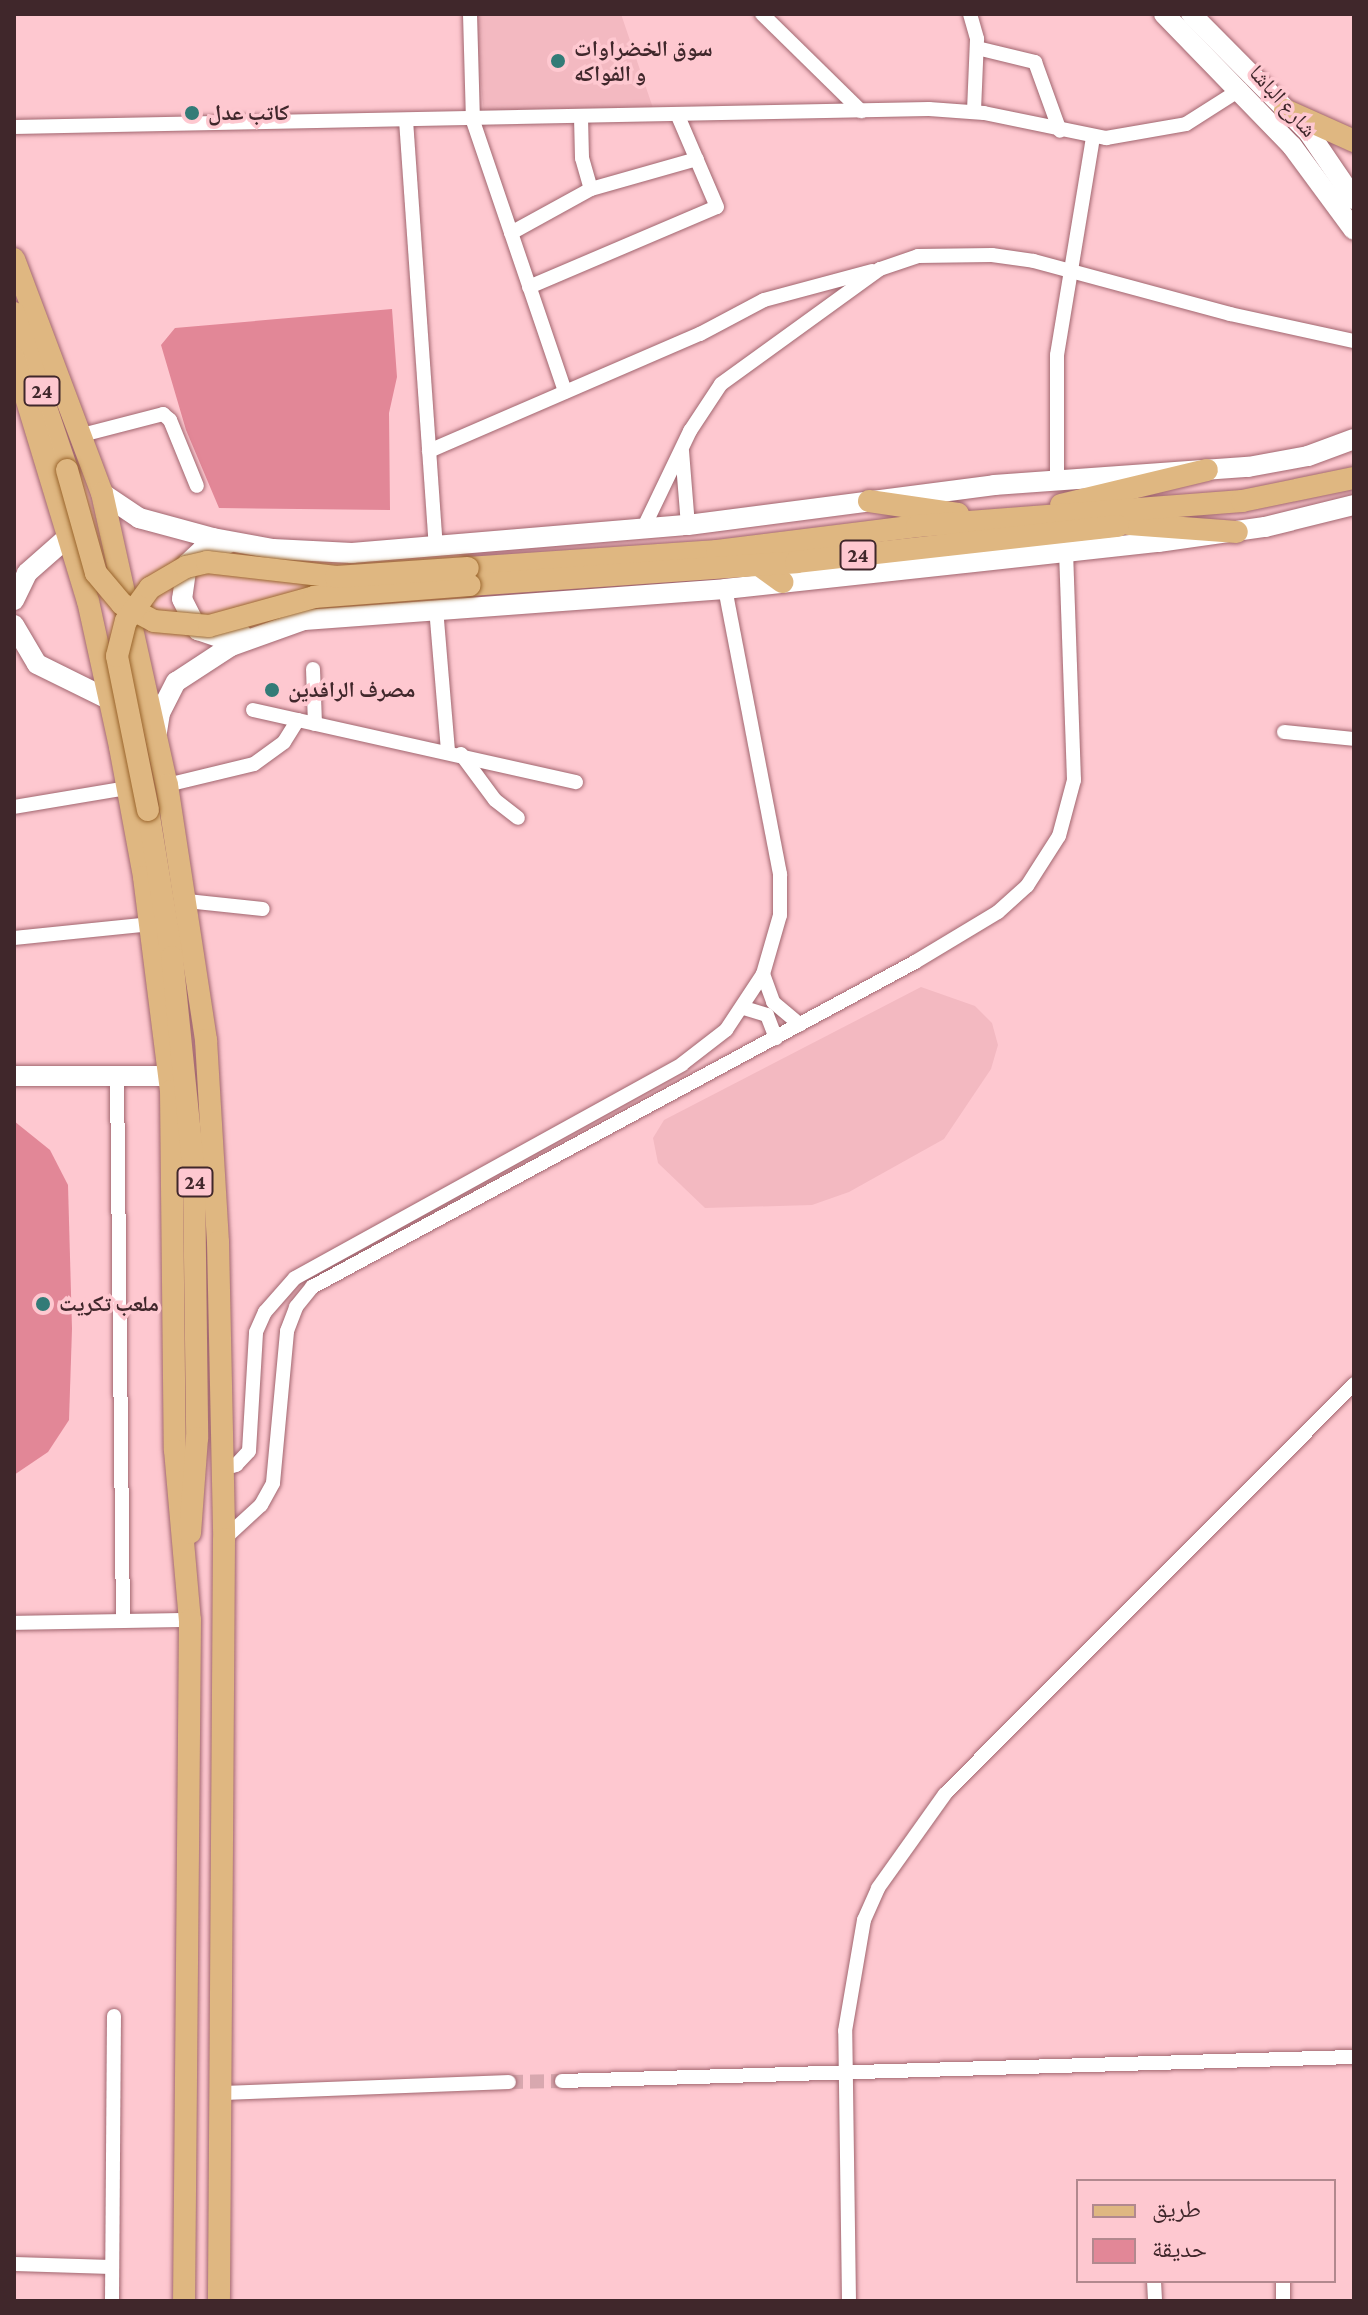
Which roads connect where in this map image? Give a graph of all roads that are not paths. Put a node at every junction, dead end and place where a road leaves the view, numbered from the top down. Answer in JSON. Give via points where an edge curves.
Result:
{"nodes":[{"id":1,"x":470,"y":14,"type":"edge"},
{"id":2,"x":762,"y":14,"type":"edge"},
{"id":3,"x":970,"y":14,"type":"edge"},
{"id":4,"x":1164,"y":14,"type":"edge"},
{"id":5,"x":1191,"y":14,"type":"edge"},
{"id":6,"x":977,"y":48,"type":"junction"},
{"id":7,"x":1237,"y":77,"type":"junction"},
{"id":8,"x":1285,"y":110,"type":"junction"},
{"id":9,"x":861,"y":111,"type":"junction"},
{"id":10,"x":974,"y":112,"type":"junction"},
{"id":11,"x":678,"y":116,"type":"junction"},
{"id":12,"x":581,"y":117,"type":"junction"},
{"id":13,"x":406,"y":120,"type":"junction"},
{"id":14,"x":473,"y":121,"type":"junction"},
{"id":15,"x":14,"y":127,"type":"edge"},
{"id":16,"x":1060,"y":131,"type":"junction"},
{"id":17,"x":1093,"y":137,"type":"junction"},
{"id":18,"x":1354,"y":141,"type":"edge"},
{"id":19,"x":697,"y":159,"type":"junction"},
{"id":20,"x":591,"y":189,"type":"junction"},
{"id":21,"x":1354,"y":199,"type":"edge"},
{"id":22,"x":1354,"y":230,"type":"edge"},
{"id":23,"x":511,"y":233,"type":"junction"},
{"id":24,"x":14,"y":259,"type":"edge"},
{"id":25,"x":880,"y":269,"type":"junction"},
{"id":26,"x":1069,"y":270,"type":"junction"},
{"id":27,"x":529,"y":287,"type":"junction"},
{"id":28,"x":14,"y":313,"type":"edge"},
{"id":29,"x":1354,"y":341,"type":"edge"},
{"id":30,"x":14,"y":358,"type":"edge"},
{"id":31,"x":565,"y":392,"type":"junction"},
{"id":32,"x":82,"y":435,"type":"junction"},
{"id":33,"x":1354,"y":439,"type":"edge"},
{"id":34,"x":429,"y":451,"type":"junction"},
{"id":35,"x":682,"y":451,"type":"junction"},
{"id":36,"x":1207,"y":470,"type":"junction"},
{"id":37,"x":1354,"y":478,"type":"edge"},
{"id":38,"x":1057,"y":481,"type":"junction"},
{"id":39,"x":197,"y":486,"type":"dead end"},
{"id":40,"x":102,"y":493,"type":"junction"},
{"id":41,"x":869,"y":501,"type":"junction"},
{"id":42,"x":1242,"y":501,"type":"junction"},
{"id":43,"x":1354,"y":505,"type":"edge"},
{"id":44,"x":1026,"y":518,"type":"junction"},
{"id":45,"x":1129,"y":524,"type":"junction"},
{"id":46,"x":688,"y":525,"type":"junction"},
{"id":47,"x":643,"y":529,"type":"junction"},
{"id":48,"x":1002,"y":529,"type":"junction"},
{"id":49,"x":1237,"y":532,"type":"junction"},
{"id":50,"x":69,"y":536,"type":"junction"},
{"id":51,"x":250,"y":545,"type":"junction"},
{"id":52,"x":436,"y":547,"type":"junction"},
{"id":53,"x":1066,"y":551,"type":"junction"},
{"id":54,"x":962,"y":561,"type":"junction"},
{"id":55,"x":759,"y":565,"type":"junction"},
{"id":56,"x":469,"y":577,"type":"junction"},
{"id":57,"x":782,"y":582,"type":"junction"},
{"id":58,"x":725,"y":589,"type":"junction"},
{"id":59,"x":14,"y":600,"type":"edge"},
{"id":60,"x":436,"y":608,"type":"junction"},
{"id":61,"x":14,"y":625,"type":"edge"},
{"id":62,"x":279,"y":626,"type":"junction"},
{"id":63,"x":313,"y":669,"type":"dead end"},
{"id":64,"x":110,"y":700,"type":"junction"},
{"id":65,"x":253,"y":710,"type":"dead end"},
{"id":66,"x":298,"y":720,"type":"junction"},
{"id":67,"x":315,"y":724,"type":"junction"},
{"id":68,"x":157,"y":732,"type":"junction"},
{"id":69,"x":1284,"y":732,"type":"dead end"},
{"id":70,"x":1354,"y":739,"type":"edge"},
{"id":71,"x":454,"y":752,"type":"junction"},
{"id":72,"x":576,"y":782,"type":"dead end"},
{"id":73,"x":167,"y":785,"type":"junction"},
{"id":74,"x":128,"y":788,"type":"junction"},
{"id":75,"x":14,"y":807,"type":"edge"},
{"id":76,"x":518,"y":818,"type":"dead end"},
{"id":77,"x":187,"y":901,"type":"junction"},
{"id":78,"x":263,"y":909,"type":"dead end"},
{"id":79,"x":151,"y":924,"type":"junction"},
{"id":80,"x":14,"y":938,"type":"edge"},
{"id":81,"x":763,"y":974,"type":"junction"},
{"id":82,"x":744,"y":1008,"type":"junction"},
{"id":83,"x":800,"y":1025,"type":"junction"},
{"id":84,"x":776,"y":1038,"type":"junction"},
{"id":85,"x":14,"y":1076,"type":"edge"},
{"id":86,"x":169,"y":1076,"type":"junction"},
{"id":87,"x":117,"y":1077,"type":"junction"},
{"id":88,"x":1354,"y":1384,"type":"edge"},
{"id":89,"x":223,"y":1469,"type":"junction"},
{"id":90,"x":224,"y":1539,"type":"junction"},
{"id":91,"x":185,"y":1557,"type":"junction"},
{"id":92,"x":190,"y":1620,"type":"junction"},
{"id":93,"x":123,"y":1621,"type":"junction"},
{"id":94,"x":14,"y":1623,"type":"edge"},
{"id":95,"x":114,"y":2016,"type":"dead end"},
{"id":96,"x":1354,"y":2057,"type":"edge"},
{"id":97,"x":843,"y":2071,"type":"junction"},
{"id":98,"x":562,"y":2081,"type":"tunnel mouth"},
{"id":99,"x":509,"y":2082,"type":"tunnel mouth"},
{"id":100,"x":224,"y":2103,"type":"junction"},
{"id":101,"x":189,"y":2114,"type":"junction"},
{"id":102,"x":14,"y":2264,"type":"edge"},
{"id":103,"x":112,"y":2267,"type":"junction"},
{"id":104,"x":112,"y":2301,"type":"edge"},
{"id":105,"x":184,"y":2301,"type":"edge"},
{"id":106,"x":219,"y":2301,"type":"edge"},
{"id":107,"x":849,"y":2301,"type":"edge"}],
"edges":[{"from":1,"to":14,"type":"street"},
{"from":2,"to":9,"type":"street"},
{"from":3,"to":6,"type":"street"},
{"from":4,"to":7,"type":"street","name":"شارع الباشا"},
{"from":5,"to":7,"type":"street"},
{"from":6,"to":10,"type":"street"},
{"from":6,"to":16,"type":"street","via":[[1035,62]]},
{"from":7,"to":8,"type":"street"},
{"from":7,"to":17,"type":"street","via":[[1186,124]]},
{"from":7,"to":22,"type":"street","name":"شارع الباشا"},
{"from":8,"to":18,"type":"main road"},
{"from":8,"to":21,"type":"street","via":[[1309,133]]},
{"from":9,"to":10,"type":"street"},
{"from":9,"to":11,"type":"street"},
{"from":10,"to":16,"type":"street"},
{"from":11,"to":12,"type":"street"},
{"from":11,"to":19,"type":"street"},
{"from":12,"to":14,"type":"street"},
{"from":12,"to":20,"type":"street","via":[[582,158]]},
{"from":13,"to":14,"type":"street"},
{"from":13,"to":15,"type":"street"},
{"from":13,"to":34,"type":"street"},
{"from":14,"to":23,"type":"street"},
{"from":16,"to":17,"type":"street"},
{"from":17,"to":26,"type":"street"},
{"from":19,"to":20,"type":"street"},
{"from":19,"to":27,"type":"street","via":[[717,207]]},
{"from":20,"to":23,"type":"street"},
{"from":23,"to":27,"type":"street"},
{"from":24,"to":32,"type":"main road"},
{"from":25,"to":26,"type":"street","via":[[928,254],[962,254],[1011,257]]},
{"from":25,"to":31,"type":"street","via":[[764,300]]},
{"from":25,"to":35,"type":"street","via":[[742,365],[704,406]]},
{"from":26,"to":29,"type":"street"},
{"from":26,"to":38,"type":"street","via":[[1055,386]]},
{"from":27,"to":31,"type":"street"},
{"from":28,"to":56,"type":"main road","number":"24","bridge":true,"via":[[96,573],[122,604],[154,621],[209,626],[314,597]]},
{"from":30,"to":50,"type":"main road"},
{"from":31,"to":34,"type":"street"},
{"from":32,"to":39,"type":"street","via":[[163,414]]},
{"from":32,"to":40,"type":"main road"},
{"from":33,"to":36,"type":"street","via":[[1278,463]]},
{"from":34,"to":52,"type":"street"},
{"from":35,"to":46,"type":"street"},
{"from":35,"to":47,"type":"street"},
{"from":36,"to":38,"type":"street"},
{"from":36,"to":44,"type":"main road","via":[[1078,500]]},
{"from":37,"to":42,"type":"main road","number":"24"},
{"from":38,"to":41,"type":"street"},
{"from":40,"to":51,"type":"street","via":[[139,518]]},
{"from":40,"to":68,"type":"main road"},
{"from":41,"to":46,"type":"street"},
{"from":41,"to":48,"type":"main road"},
{"from":42,"to":44,"type":"main road","number":"24"},
{"from":42,"to":45,"type":"main road","number":"24"},
{"from":43,"to":49,"type":"street"},
{"from":44,"to":48,"type":"main road","number":"24"},
{"from":45,"to":48,"type":"main road","number":"24"},
{"from":45,"to":49,"type":"main road"},
{"from":46,"to":47,"type":"street"},
{"from":47,"to":52,"type":"street"},
{"from":48,"to":54,"type":"main road"},
{"from":48,"to":55,"type":"main road","number":"24"},
{"from":48,"to":56,"type":"main road","number":"24"},
{"from":49,"to":53,"type":"street"},
{"from":50,"to":59,"type":"street","via":[[27,573]]},
{"from":50,"to":64,"type":"main road"},
{"from":51,"to":52,"type":"street","via":[[352,553]]},
{"from":51,"to":62,"type":"street","via":[[203,549],[187,564],[182,590],[187,616],[198,630],[221,638]]},
{"from":53,"to":54,"type":"street"},
{"from":53,"to":83,"type":"street","via":[[1076,760],[1071,799],[1050,854],[1027,886],[998,912]]},
{"from":54,"to":57,"type":"street"},
{"from":55,"to":56,"type":"main road","number":"24"},
{"from":55,"to":57,"type":"main road"},
{"from":56,"to":91,"type":"main road","number":"24","bridge":true,"via":[[336,577],[207,562],[186,567],[150,588],[126,621],[117,656],[172,957],[196,1201],[197,1462]]},
{"from":57,"to":58,"type":"street"},
{"from":58,"to":60,"type":"street"},
{"from":58,"to":81,"type":"street","via":[[780,874],[780,915]]},
{"from":60,"to":62,"type":"street"},
{"from":60,"to":71,"type":"street"},
{"from":61,"to":64,"type":"street","via":[[37,664]]},
{"from":62,"to":68,"type":"street","via":[[231,646],[176,682],[163,703]]},
{"from":63,"to":67,"type":"street"},
{"from":64,"to":74,"type":"main road"},
{"from":65,"to":66,"type":"street"},
{"from":66,"to":67,"type":"street"},
{"from":66,"to":73,"type":"street","via":[[276,751],[254,764]]},
{"from":67,"to":71,"type":"street"},
{"from":68,"to":73,"type":"main road"},
{"from":69,"to":70,"type":"street"},
{"from":71,"to":72,"type":"street"},
{"from":71,"to":76,"type":"street"},
{"from":73,"to":77,"type":"main road"},
{"from":74,"to":75,"type":"street"},
{"from":74,"to":79,"type":"main road"},
{"from":77,"to":78,"type":"street"},
{"from":77,"to":89,"type":"main road","via":[[213,1134]]},
{"from":79,"to":80,"type":"street"},
{"from":79,"to":86,"type":"main road"},
{"from":81,"to":82,"type":"street"},
{"from":81,"to":83,"type":"street","via":[[773,1002]]},
{"from":82,"to":84,"type":"street","via":[[767,1015]]},
{"from":82,"to":89,"type":"street","via":[[726,1030],[682,1064],[295,1278],[278,1293],[256,1332],[249,1451],[236,1465]]},
{"from":83,"to":84,"type":"street"},
{"from":84,"to":90,"type":"street","via":[[312,1287],[296,1307],[287,1331],[273,1483],[261,1505]]},
{"from":85,"to":87,"type":"street"},
{"from":86,"to":87,"type":"street"},
{"from":86,"to":91,"type":"main road","via":[[177,1314],[175,1450]]},
{"from":87,"to":93,"type":"street"},
{"from":88,"to":97,"type":"street","via":[[945,1794],[902,1848],[864,1920]]},
{"from":89,"to":90,"type":"main road"},
{"from":90,"to":100,"type":"main road"},
{"from":91,"to":92,"type":"main road"},
{"from":92,"to":93,"type":"street"},
{"from":92,"to":101,"type":"main road"},
{"from":93,"to":94,"type":"street"},
{"from":95,"to":103,"type":"street"},
{"from":96,"to":97,"type":"street"},
{"from":97,"to":98,"type":"street"},
{"from":97,"to":107,"type":"street"},
{"from":99,"to":100,"type":"street"},
{"from":100,"to":101,"type":"main road"},
{"from":100,"to":106,"type":"main road"},
{"from":101,"to":105,"type":"main road"},
{"from":102,"to":103,"type":"street"},
{"from":103,"to":104,"type":"street"}]}
